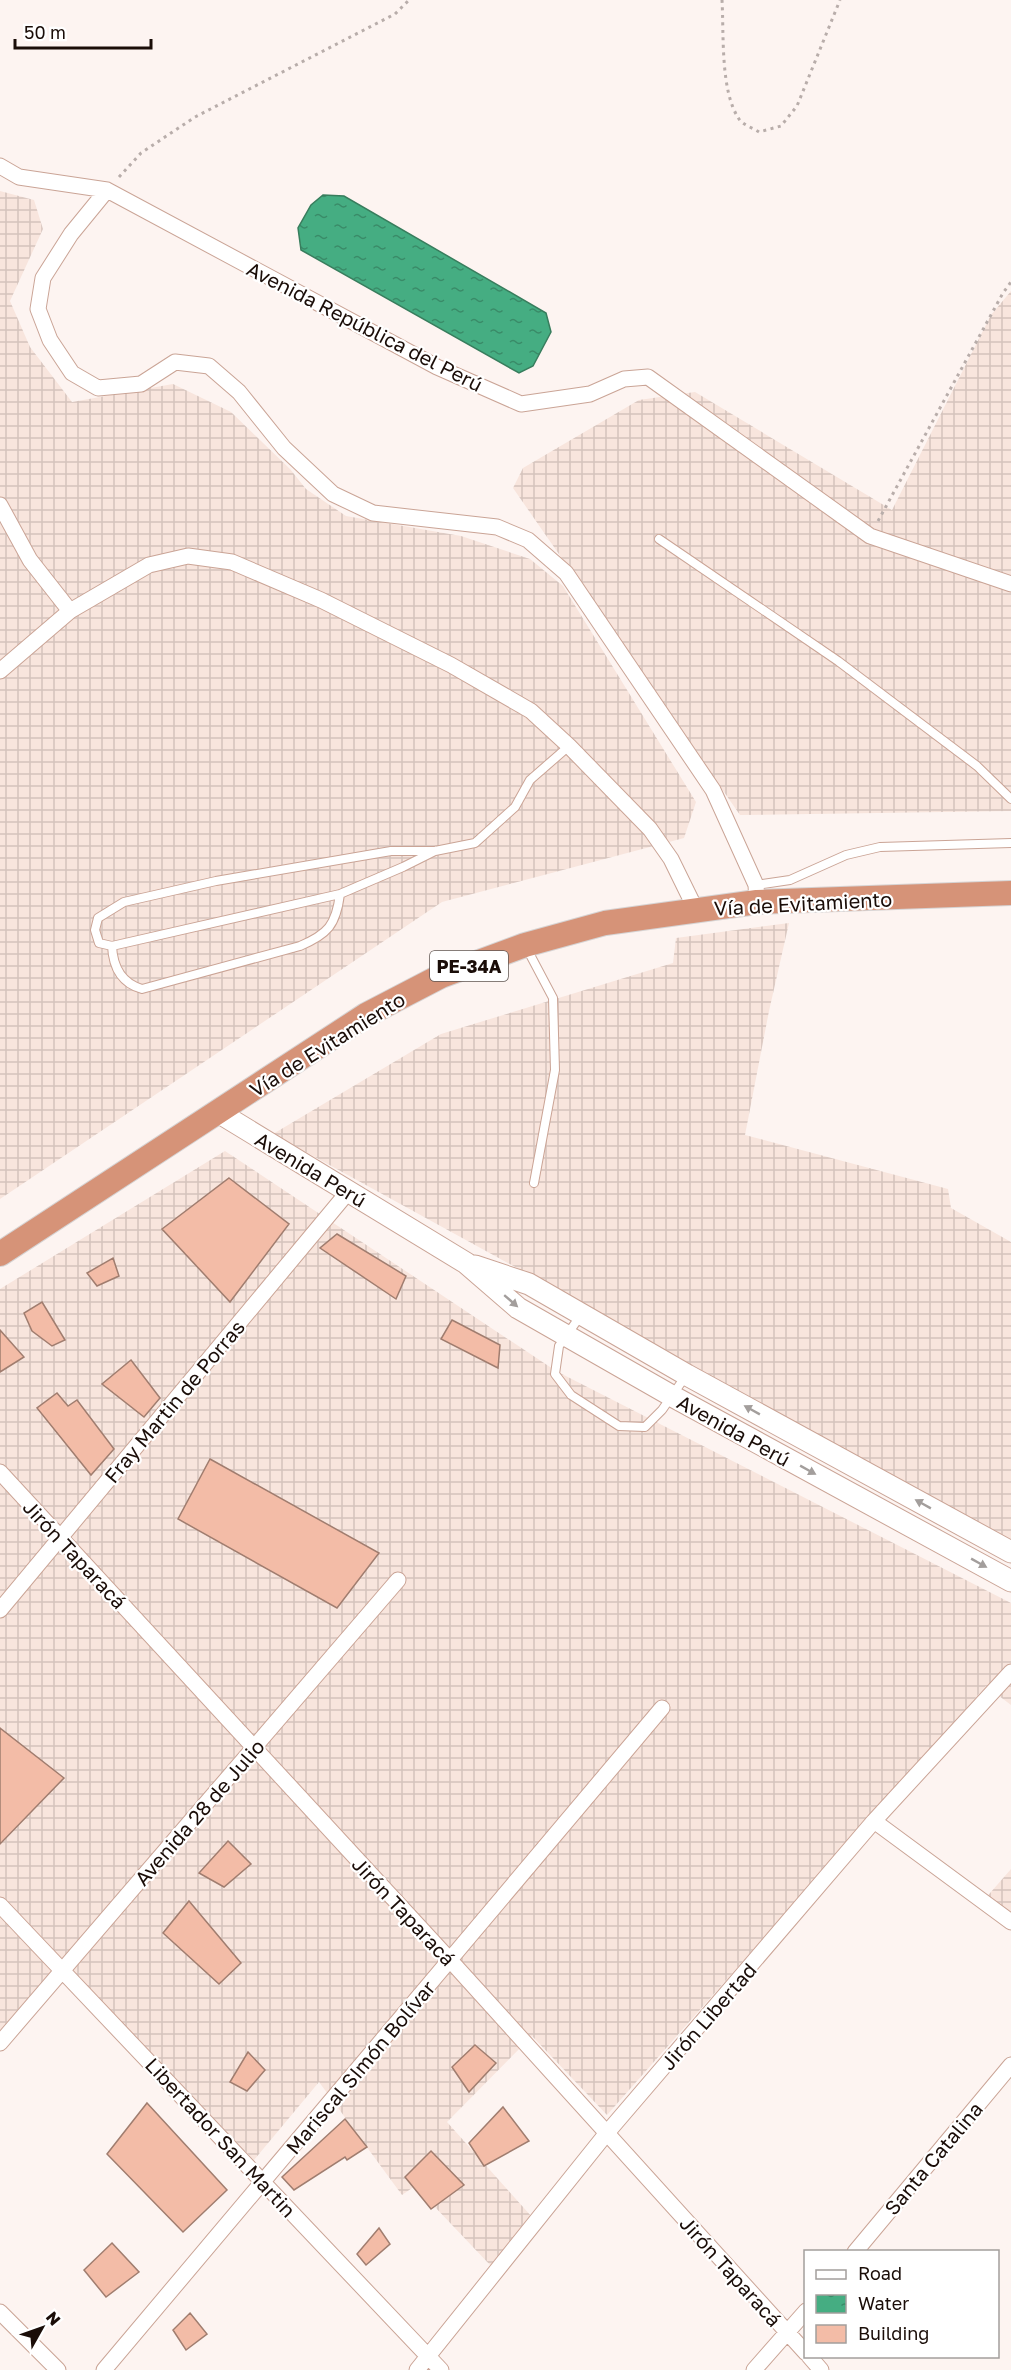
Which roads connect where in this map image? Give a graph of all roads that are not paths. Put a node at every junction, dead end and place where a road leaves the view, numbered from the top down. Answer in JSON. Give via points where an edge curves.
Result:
{"nodes":[{"id":1,"x":0,"y":166,"type":"edge"},
{"id":2,"x":107,"y":189,"type":"junction"},
{"id":3,"x":0,"y":505,"type":"edge"},
{"id":4,"x":659,"y":539,"type":"dead end"},
{"id":5,"x":1011,"y":584,"type":"edge"},
{"id":6,"x":70,"y":611,"type":"junction"},
{"id":7,"x":2,"y":665,"type":"edge"},
{"id":8,"x":569,"y":746,"type":"junction"},
{"id":9,"x":1011,"y":799,"type":"edge"},
{"id":10,"x":1011,"y":843,"type":"edge"},
{"id":11,"x":435,"y":851,"type":"junction"},
{"id":12,"x":1011,"y":893,"type":"edge"},
{"id":13,"x":340,"y":894,"type":"junction"},
{"id":14,"x":757,"y":894,"type":"junction"},
{"id":15,"x":696,"y":910,"type":"junction"},
{"id":16,"x":525,"y":945,"type":"junction"},
{"id":17,"x":112,"y":946,"type":"junction"},
{"id":18,"x":218,"y":1112,"type":"junction"},
{"id":19,"x":534,"y":1183,"type":"dead end"},
{"id":20,"x":348,"y":1192,"type":"junction"},
{"id":21,"x":0,"y":1254,"type":"edge"},
{"id":22,"x":466,"y":1263,"type":"junction"},
{"id":23,"x":582,"y":1314,"type":"junction"},
{"id":24,"x":566,"y":1334,"type":"junction"},
{"id":25,"x":687,"y":1375,"type":"junction"},
{"id":26,"x":672,"y":1396,"type":"junction"},
{"id":27,"x":0,"y":1472,"type":"edge"},
{"id":28,"x":60,"y":1538,"type":"junction"},
{"id":29,"x":1011,"y":1552,"type":"edge"},
{"id":30,"x":398,"y":1580,"type":"dead end"},
{"id":31,"x":1011,"y":1581,"type":"edge"},
{"id":32,"x":0,"y":1610,"type":"edge"},
{"id":33,"x":1011,"y":1672,"type":"edge"},
{"id":34,"x":662,"y":1708,"type":"dead end"},
{"id":35,"x":254,"y":1748,"type":"junction"},
{"id":36,"x":874,"y":1821,"type":"junction"},
{"id":37,"x":0,"y":1905,"type":"edge"},
{"id":38,"x":1011,"y":1922,"type":"edge"},
{"id":39,"x":450,"y":1960,"type":"junction"},
{"id":40,"x":63,"y":1970,"type":"junction"},
{"id":41,"x":0,"y":2043,"type":"edge"},
{"id":42,"x":1011,"y":2065,"type":"edge"},
{"id":43,"x":606,"y":2134,"type":"junction"},
{"id":44,"x":263,"y":2182,"type":"junction"},
{"id":45,"x":857,"y":2250,"type":"edge"},
{"id":46,"x":0,"y":2312,"type":"edge"},
{"id":47,"x":804,"y":2313,"type":"edge"},
{"id":48,"x":787,"y":2333,"type":"junction"},
{"id":49,"x":804,"y":2351,"type":"edge"},
{"id":50,"x":428,"y":2356,"type":"junction"},
{"id":51,"x":811,"y":2358,"type":"edge"},
{"id":52,"x":57,"y":2370,"type":"edge"},
{"id":53,"x":104,"y":2370,"type":"edge"},
{"id":54,"x":417,"y":2370,"type":"edge"},
{"id":55,"x":441,"y":2370,"type":"edge"},
{"id":56,"x":754,"y":2370,"type":"edge"},
{"id":57,"x":821,"y":2370,"type":"edge"}],
"edges":[{"from":1,"to":2,"type":"street","name":"Avenida República del Perú","via":[[20,177]]},
{"from":2,"to":5,"type":"street","name":"Avenida República del Perú","via":[[437,367],[521,404],[590,394],[624,379],[648,377],[870,536]]},
{"from":2,"to":14,"type":"street","via":[[71,234],[43,279],[38,309],[50,340],[72,373],[98,388],[141,384],[175,362],[209,366],[239,392],[284,448],[333,494],[373,513],[497,527],[528,540],[566,573],[713,790]]},
{"from":3,"to":6,"type":"street","via":[[30,560]]},
{"from":4,"to":9,"type":"lane","via":[[838,661],[978,766]]},
{"from":6,"to":7,"type":"street"},
{"from":6,"to":8,"type":"street","via":[[149,565],[188,556],[232,562],[321,600],[452,665],[531,711]]},
{"from":8,"to":11,"type":"lane","via":[[530,780],[515,807],[475,843]]},
{"from":8,"to":15,"type":"street","via":[[650,829],[671,859]]},
{"from":10,"to":14,"type":"lane","via":[[880,847],[846,855]]},
{"from":11,"to":13,"type":"lane"},
{"from":11,"to":17,"type":"lane","via":[[391,851],[216,881],[124,902],[98,918],[95,930],[99,943]]},
{"from":12,"to":14,"type":"highway","name":"Vía de Evitamiento","number":"PE-34A"},
{"from":13,"to":17,"type":"lane"},
{"from":13,"to":17,"type":"lane","via":[[332,926],[320,938],[142,989],[130,985],[114,967]]},
{"from":14,"to":15,"type":"highway","name":"Vía de Evitamiento","number":"PE-34A"},
{"from":15,"to":16,"type":"highway","name":"Vía de Evitamiento","number":"PE-34A","via":[[605,923]]},
{"from":16,"to":18,"type":"highway","name":"Vía de Evitamiento","number":"PE-34A","via":[[441,976],[366,1015]]},
{"from":16,"to":19,"type":"lane","via":[[553,998],[555,1070]]},
{"from":18,"to":20,"type":"main road","name":"Avenida Perú"},
{"from":18,"to":21,"type":"highway","name":"Vía de Evitamiento","number":"PE-34A"},
{"from":20,"to":22,"type":"main road","name":"Avenida Perú"},
{"from":20,"to":28,"type":"street","name":"Fray Martin de Porras"},
{"from":22,"to":23,"type":"main road","name":"Avenida Perú","via":[[529,1284]]},
{"from":22,"to":24,"type":"main road","name":"Avenida Perú","one_way":true,"via":[[518,1308]]},
{"from":23,"to":24,"type":"lane"},
{"from":23,"to":25,"type":"main road","name":"Avenida Perú"},
{"from":24,"to":26,"type":"main road","name":"Avenida Perú"},
{"from":24,"to":26,"type":"lane","via":[[559,1346],[555,1374],[571,1395],[619,1426],[645,1427]]},
{"from":25,"to":26,"type":"lane"},
{"from":29,"to":25,"type":"main road","name":"Avenida Perú","one_way":true},
{"from":26,"to":31,"type":"main road","name":"Avenida Perú","one_way":true},
{"from":27,"to":28,"type":"street","name":"Jirón Taparacá"},
{"from":28,"to":32,"type":"street","name":"Fray Martin de Porras"},
{"from":28,"to":35,"type":"street","name":"Jirón Taparacá"},
{"from":30,"to":35,"type":"street","name":"Avenida 28 de Julio"},
{"from":33,"to":36,"type":"street","name":"Jirón Libertad"},
{"from":34,"to":39,"type":"street","name":"Mariscal SImón Bolívar"},
{"from":35,"to":39,"type":"street","name":"Jirón Taparacá"},
{"from":35,"to":40,"type":"street","name":"Avenida 28 de Julio"},
{"from":36,"to":38,"type":"street"},
{"from":36,"to":43,"type":"street","name":"Jirón Libertad"},
{"from":37,"to":40,"type":"street","name":"Libertador San Martin"},
{"from":39,"to":43,"type":"street","name":"Jirón Taparacá"},
{"from":39,"to":44,"type":"street","name":"Mariscal SImón Bolívar"},
{"from":40,"to":41,"type":"street","name":"Avenida 28 de Julio"},
{"from":40,"to":44,"type":"street","name":"Libertador San Martin"},
{"from":42,"to":45,"type":"street","name":"Santa Catalina"},
{"from":43,"to":48,"type":"street","name":"Jirón Taparacá"},
{"from":43,"to":50,"type":"street","name":"Jirón Libertad"},
{"from":44,"to":50,"type":"street","name":"Libertador San Martin"},
{"from":44,"to":53,"type":"street","name":"Mariscal SImón Bolívar"},
{"from":46,"to":52,"type":"street"},
{"from":47,"to":48,"type":"street"},
{"from":48,"to":49,"type":"street","name":"Jirón Taparacá"},
{"from":48,"to":56,"type":"street"},
{"from":50,"to":54,"type":"street","name":"Jirón Libertad"},
{"from":50,"to":55,"type":"street","name":"Libertador San Martin"},
{"from":51,"to":57,"type":"street"}]}
